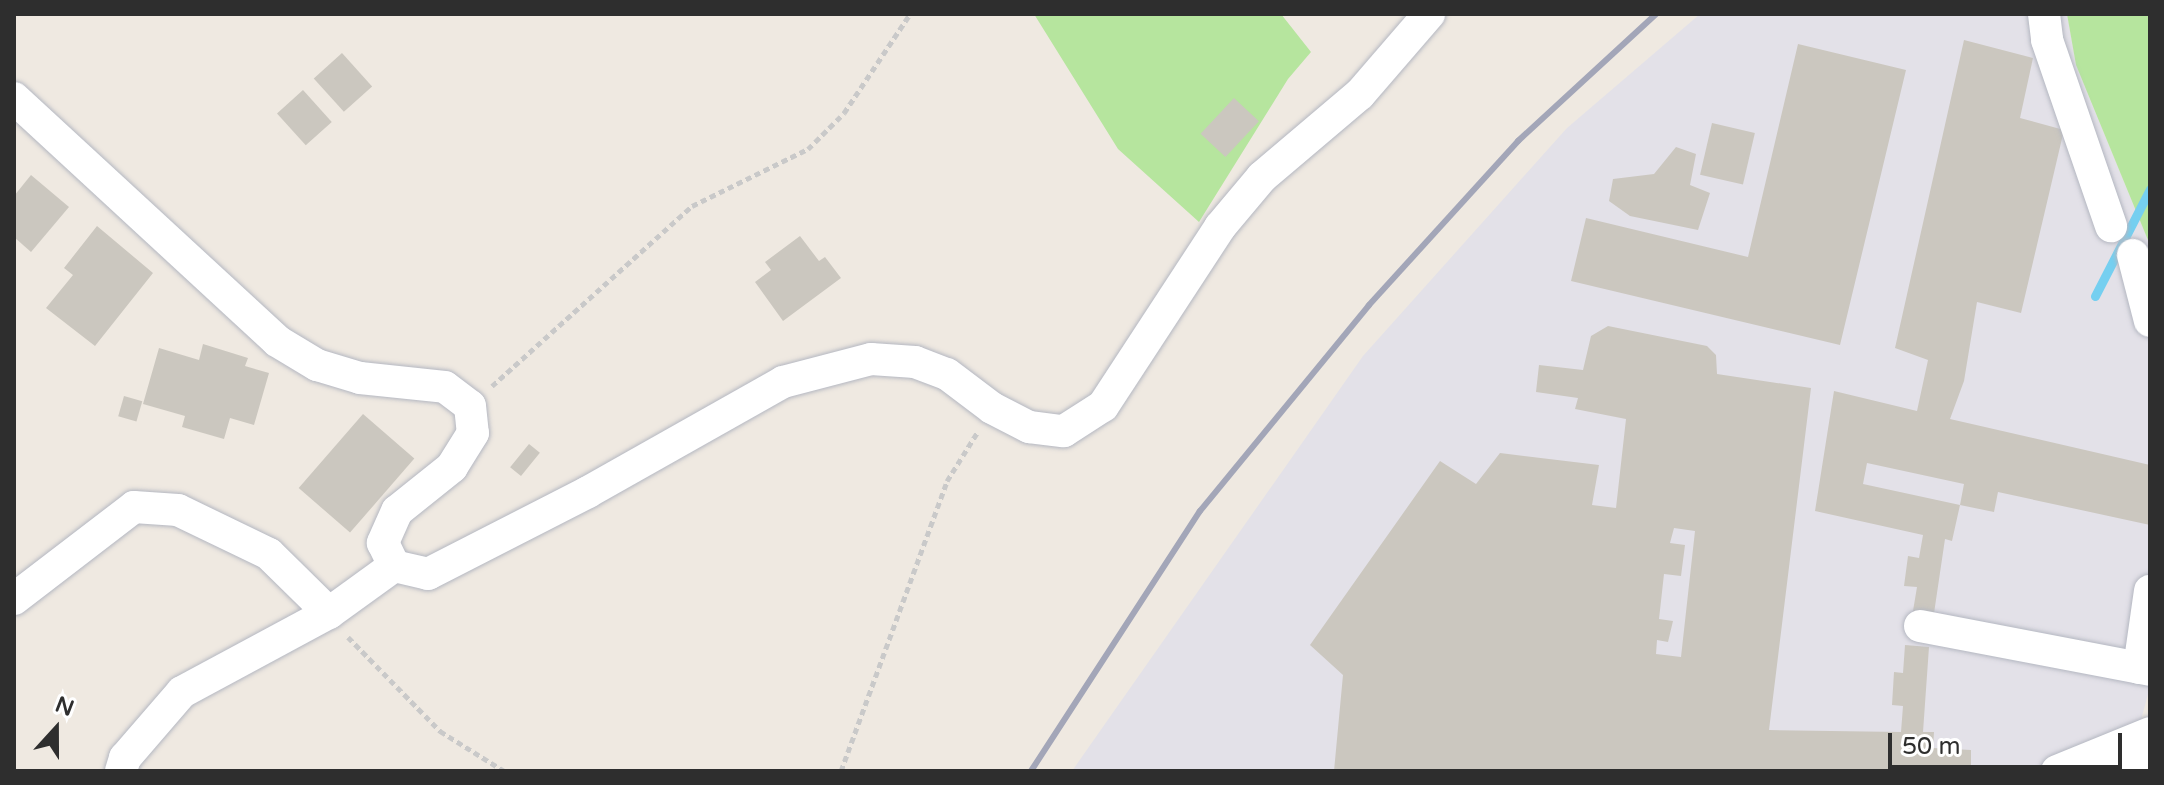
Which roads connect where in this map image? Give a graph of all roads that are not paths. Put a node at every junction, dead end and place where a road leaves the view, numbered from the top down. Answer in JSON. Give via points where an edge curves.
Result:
{"nodes":[{"id":1,"x":1429,"y":14,"type":"edge"},
{"id":2,"x":2044,"y":14,"type":"edge"},
{"id":3,"x":14,"y":98,"type":"edge"},
{"id":4,"x":2111,"y":226,"type":"dead end"},
{"id":5,"x":2133,"y":255,"type":"dead end"},
{"id":6,"x":2150,"y":321,"type":"edge"},
{"id":7,"x":394,"y":566,"type":"junction"},
{"id":8,"x":2150,"y":591,"type":"edge"},
{"id":9,"x":14,"y":599,"type":"edge"},
{"id":10,"x":329,"y":613,"type":"junction"},
{"id":11,"x":1920,"y":626,"type":"dead end"},
{"id":12,"x":2144,"y":669,"type":"edge"},
{"id":13,"x":2150,"y":733,"type":"edge"},
{"id":14,"x":2150,"y":755,"type":"edge"},
{"id":15,"x":121,"y":771,"type":"edge"},
{"id":16,"x":2057,"y":771,"type":"edge"},
{"id":17,"x":2125,"y":771,"type":"edge"}],
"edges":[{"from":1,"to":7,"type":"street","via":[[1360,94],[1262,177],[1220,227],[1103,406],[1064,431],[1029,427],[992,408],[947,374],[915,362],[871,359],[783,382],[428,574]]},
{"from":2,"to":4,"type":"street","via":[[2047,40]]},
{"from":3,"to":7,"type":"street","via":[[277,341],[317,365],[360,378],[445,387],[470,406],[473,433],[452,467],[397,511],[383,543]]},
{"from":5,"to":6,"type":"street"},
{"from":7,"to":10,"type":"street"},
{"from":8,"to":12,"type":"street"},
{"from":9,"to":10,"type":"street","via":[[134,507],[178,510],[269,554]]},
{"from":10,"to":15,"type":"street","via":[[182,692],[125,758]]},
{"from":11,"to":12,"type":"street"},
{"from":13,"to":16,"type":"street"},
{"from":14,"to":17,"type":"street"}]}
